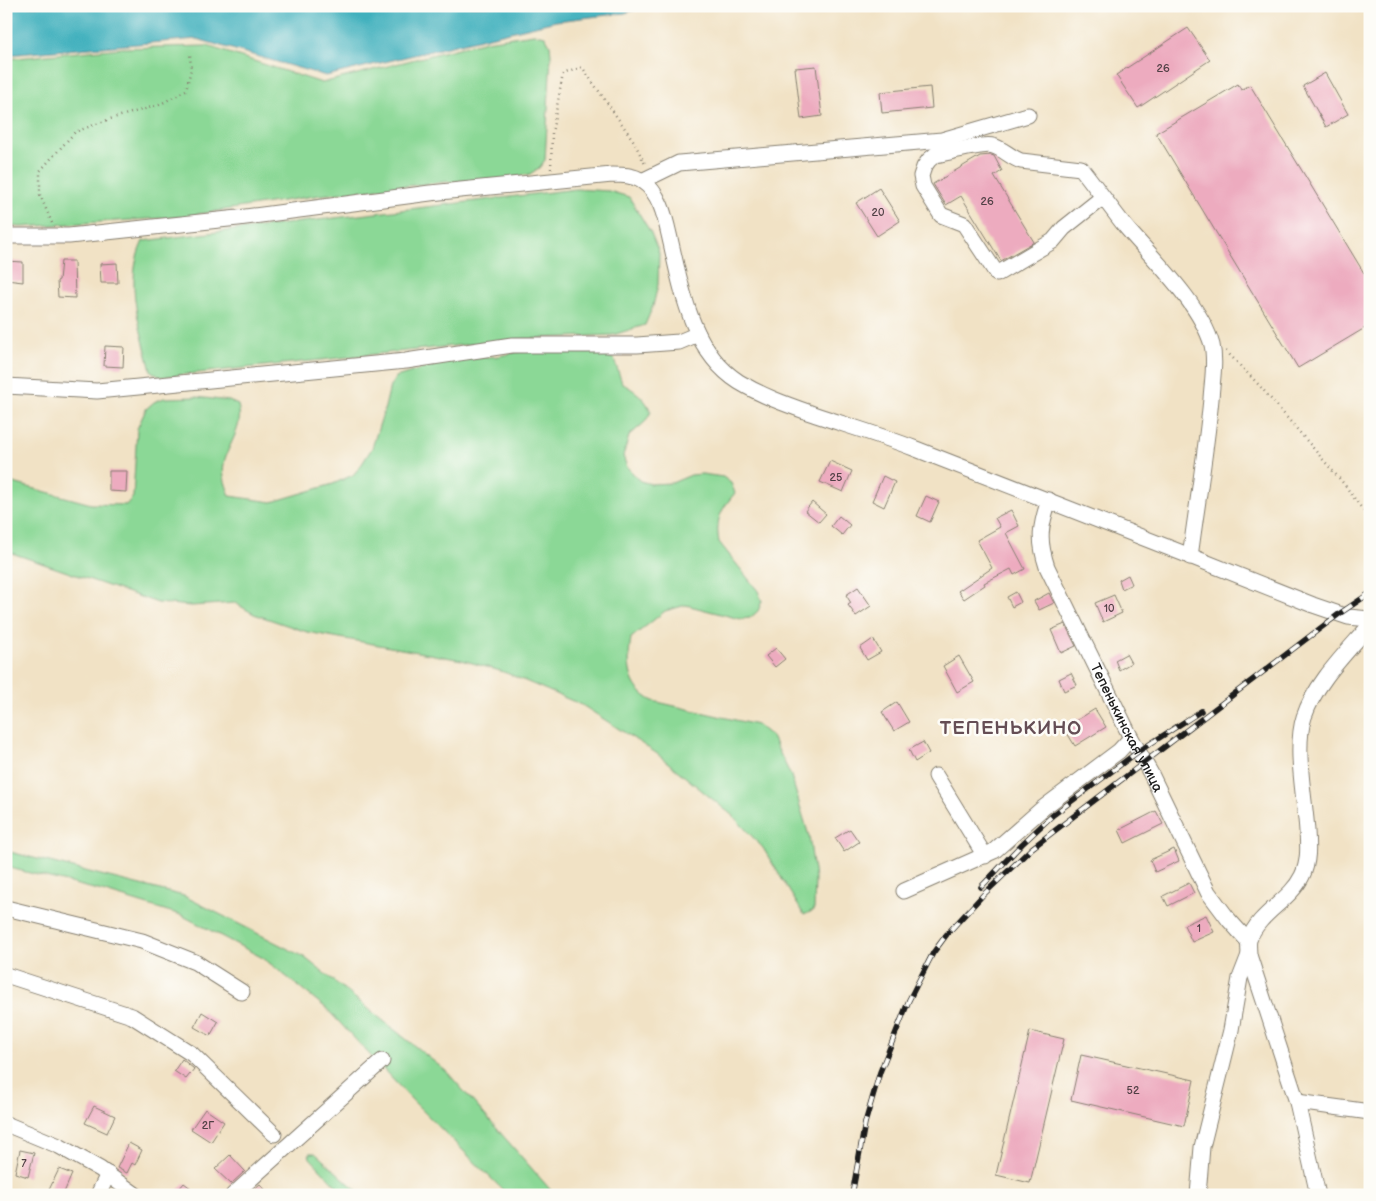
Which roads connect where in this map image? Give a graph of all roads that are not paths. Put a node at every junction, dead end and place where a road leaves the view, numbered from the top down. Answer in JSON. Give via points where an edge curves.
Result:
{"nodes":[{"id":1,"x":1028,"y":115,"type":"dead end"},
{"id":2,"x":646,"y":179,"type":"junction"},
{"id":3,"x":1103,"y":197,"type":"junction"},
{"id":4,"x":6,"y":236,"type":"edge"},
{"id":5,"x":698,"y":334,"type":"junction"},
{"id":6,"x":6,"y":386,"type":"edge"},
{"id":7,"x":1049,"y":500,"type":"junction"},
{"id":8,"x":1190,"y":557,"type":"junction"},
{"id":9,"x":1370,"y":619,"type":"edge"},
{"id":10,"x":1370,"y":625,"type":"edge"},
{"id":11,"x":1131,"y":738,"type":"junction"},
{"id":12,"x":936,"y":776,"type":"dead end"},
{"id":13,"x":985,"y":856,"type":"junction"},
{"id":14,"x":904,"y":891,"type":"dead end"},
{"id":15,"x":6,"y":908,"type":"edge"},
{"id":16,"x":1249,"y":948,"type":"junction"},
{"id":17,"x":6,"y":975,"type":"edge"},
{"id":18,"x":242,"y":992,"type":"dead end"},
{"id":19,"x":382,"y":1061,"type":"dead end"},
{"id":20,"x":1297,"y":1102,"type":"junction"},
{"id":21,"x":1370,"y":1112,"type":"edge"},
{"id":22,"x":6,"y":1124,"type":"edge"},
{"id":23,"x":274,"y":1134,"type":"dead end"},
{"id":24,"x":108,"y":1174,"type":"junction"},
{"id":25,"x":98,"y":1195,"type":"edge"},
{"id":26,"x":136,"y":1195,"type":"edge"},
{"id":27,"x":233,"y":1195,"type":"edge"},
{"id":28,"x":1198,"y":1195,"type":"edge"},
{"id":29,"x":1318,"y":1195,"type":"edge"}],
"edges":[{"from":1,"to":2,"type":"street","via":[[942,140],[679,163]]},
{"from":2,"to":4,"type":"street","via":[[612,175],[430,193],[228,219],[58,236]]},
{"from":2,"to":5,"type":"street","via":[[662,210],[683,294]]},
{"from":3,"to":3,"type":"street","via":[[1081,168],[1021,161],[1011,158],[998,147],[988,145],[935,155],[921,176],[923,186],[941,215],[964,224],[997,274],[1053,241]]},
{"from":3,"to":8,"type":"street","via":[[1186,298],[1202,322],[1212,348],[1214,365],[1208,438]]},
{"from":5,"to":6,"type":"street","via":[[679,342],[637,345],[512,345],[406,361],[97,391]]},
{"from":5,"to":7,"type":"street","via":[[714,359],[734,378],[760,395]]},
{"from":7,"to":8,"type":"street"},
{"from":7,"to":11,"type":"street","name":"Тепенькинская улица","via":[[1040,531],[1047,567]]},
{"from":8,"to":9,"type":"street","via":[[1339,614]]},
{"from":10,"to":16,"type":"street","via":[[1321,684],[1303,719],[1300,745],[1308,853],[1302,876],[1258,925]]},
{"from":11,"to":13,"type":"street","via":[[1119,751]]},
{"from":11,"to":16,"type":"street","name":"Тепенькинская улица","via":[[1208,892]]},
{"from":12,"to":13,"type":"street"},
{"from":13,"to":14,"type":"street"},
{"from":15,"to":18,"type":"street","via":[[142,941],[195,962]]},
{"from":16,"to":20,"type":"street"},
{"from":16,"to":28,"type":"street","via":[[1202,1147]]},
{"from":17,"to":23,"type":"street","via":[[132,1016],[192,1054]]},
{"from":19,"to":27,"type":"street"},
{"from":20,"to":21,"type":"street"},
{"from":20,"to":29,"type":"street"},
{"from":22,"to":24,"type":"street","via":[[59,1146]]},
{"from":24,"to":25,"type":"street"},
{"from":24,"to":26,"type":"street"}]}
